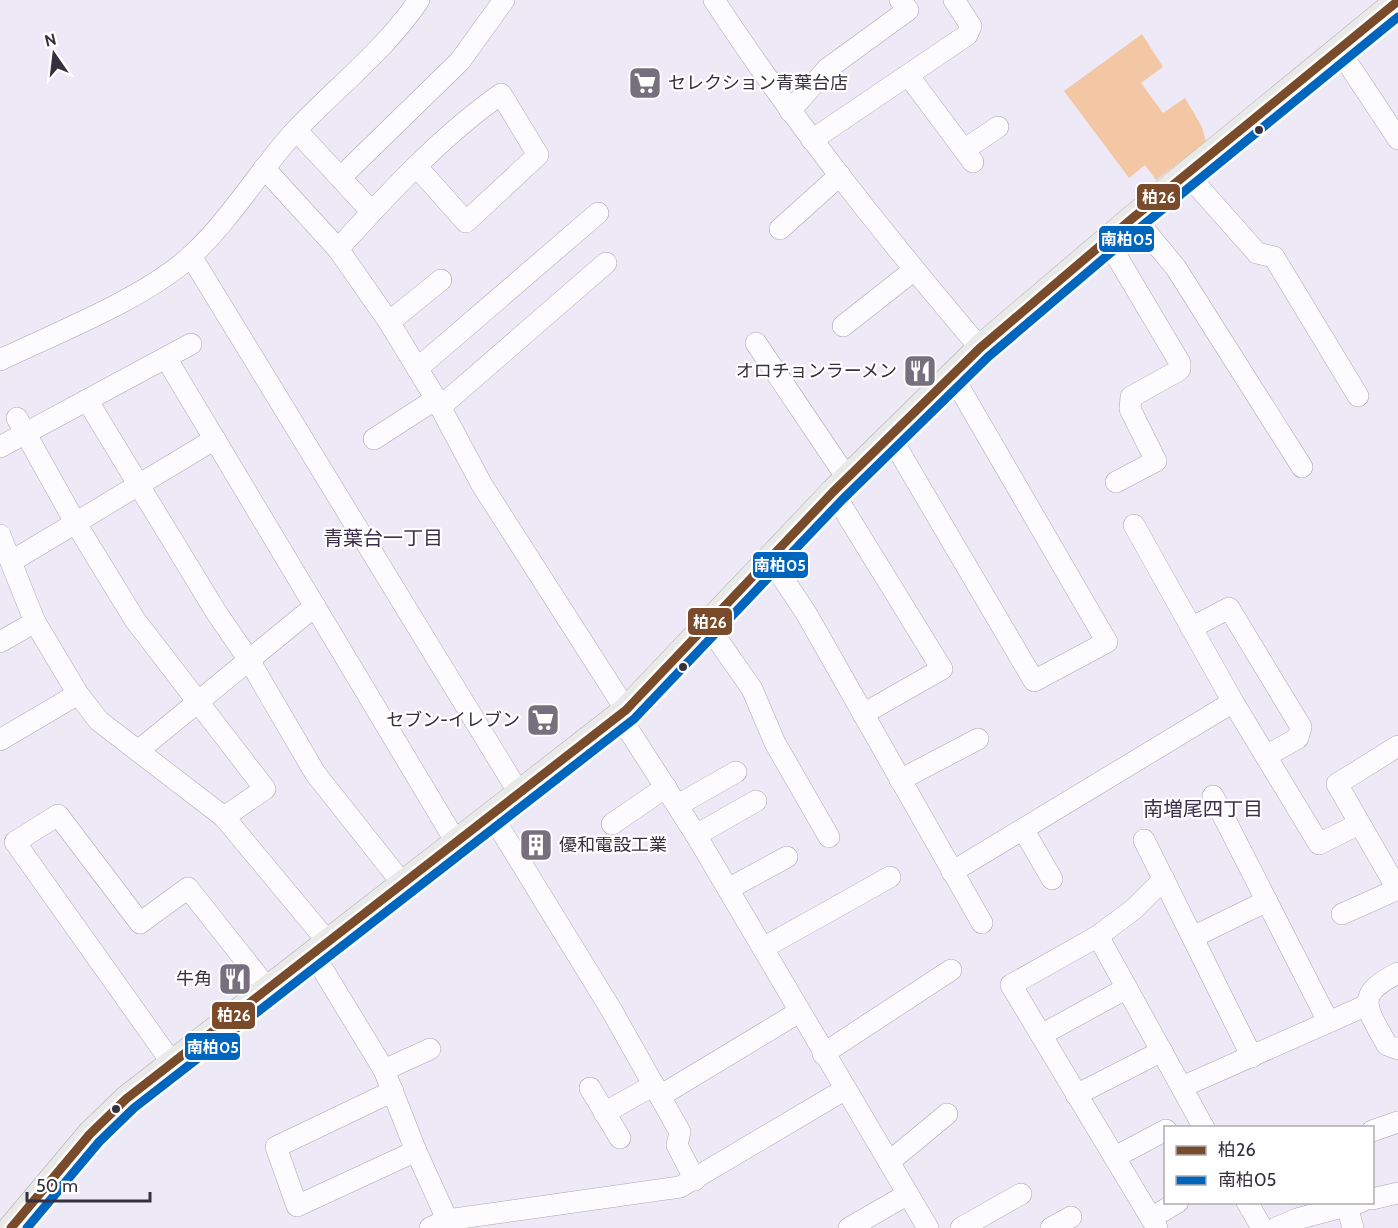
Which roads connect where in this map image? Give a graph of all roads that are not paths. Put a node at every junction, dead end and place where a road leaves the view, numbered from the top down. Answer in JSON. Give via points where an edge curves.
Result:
{"nodes":[{"id":1,"x":419,"y":0,"type":"edge"},
{"id":2,"x":504,"y":0,"type":"edge"},
{"id":3,"x":714,"y":0,"type":"edge"},
{"id":4,"x":900,"y":0,"type":"edge"},
{"id":5,"x":954,"y":0,"type":"edge"},
{"id":6,"x":1398,"y":1,"type":"edge"},
{"id":7,"x":1339,"y":50,"type":"junction"},
{"id":8,"x":908,"y":75,"type":"junction"},
{"id":9,"x":790,"y":111,"type":"junction"},
{"id":10,"x":998,"y":127,"type":"dead end"},
{"id":11,"x":296,"y":130,"type":"junction"},
{"id":12,"x":1398,"y":139,"type":"edge"},
{"id":13,"x":812,"y":140,"type":"junction"},
{"id":14,"x":417,"y":167,"type":"junction"},
{"id":15,"x":264,"y":168,"type":"junction"},
{"id":16,"x":1187,"y":174,"type":"junction"},
{"id":17,"x":840,"y":175,"type":"junction"},
{"id":18,"x":341,"y":177,"type":"junction"},
{"id":19,"x":372,"y":212,"type":"junction"},
{"id":20,"x":598,"y":213,"type":"dead end"},
{"id":21,"x":1134,"y":217,"type":"junction"},
{"id":22,"x":780,"y":229,"type":"dead end"},
{"id":23,"x":1107,"y":240,"type":"junction"},
{"id":24,"x":338,"y":249,"type":"junction"},
{"id":25,"x":191,"y":256,"type":"junction"},
{"id":26,"x":606,"y":262,"type":"dead end"},
{"id":27,"x":914,"y":270,"type":"junction"},
{"id":28,"x":441,"y":280,"type":"dead end"},
{"id":29,"x":389,"y":322,"type":"junction"},
{"id":30,"x":843,"y":326,"type":"dead end"},
{"id":31,"x":756,"y":343,"type":"dead end"},
{"id":32,"x":191,"y":344,"type":"dead end"},
{"id":33,"x":980,"y":348,"type":"junction"},
{"id":34,"x":166,"y":358,"type":"junction"},
{"id":35,"x":0,"y":360,"type":"edge"},
{"id":36,"x":418,"y":368,"type":"junction"},
{"id":37,"x":952,"y":375,"type":"junction"},
{"id":38,"x":1358,"y":396,"type":"dead end"},
{"id":39,"x":87,"y":400,"type":"junction"},
{"id":40,"x":438,"y":403,"type":"junction"},
{"id":41,"x":21,"y":425,"type":"junction"},
{"id":42,"x":890,"y":436,"type":"junction"},
{"id":43,"x":215,"y":439,"type":"junction"},
{"id":44,"x":374,"y":439,"type":"dead end"},
{"id":45,"x":0,"y":447,"type":"edge"},
{"id":46,"x":1302,"y":466,"type":"dead end"},
{"id":47,"x":1116,"y":482,"type":"dead end"},
{"id":48,"x":140,"y":484,"type":"junction"},
{"id":49,"x":840,"y":485,"type":"junction"},
{"id":50,"x":75,"y":522,"type":"junction"},
{"id":51,"x":1134,"y":525,"type":"dead end"},
{"id":52,"x":0,"y":537,"type":"edge"},
{"id":53,"x":770,"y":559,"type":"junction"},
{"id":54,"x":12,"y":561,"type":"junction"},
{"id":55,"x":315,"y":606,"type":"junction"},
{"id":56,"x":35,"y":621,"type":"junction"},
{"id":57,"x":708,"y":626,"type":"junction"},
{"id":58,"x":1191,"y":628,"type":"junction"},
{"id":59,"x":0,"y":642,"type":"edge"},
{"id":60,"x":249,"y":660,"type":"junction"},
{"id":61,"x":78,"y":694,"type":"junction"},
{"id":62,"x":200,"y":701,"type":"junction"},
{"id":63,"x":1233,"y":702,"type":"junction"},
{"id":64,"x":622,"y":712,"type":"junction"},
{"id":65,"x":863,"y":714,"type":"junction"},
{"id":66,"x":0,"y":740,"type":"edge"},
{"id":67,"x":978,"y":740,"type":"dead end"},
{"id":68,"x":1398,"y":747,"type":"edge"},
{"id":69,"x":138,"y":751,"type":"junction"},
{"id":70,"x":1266,"y":756,"type":"junction"},
{"id":71,"x":736,"y":772,"type":"dead end"},
{"id":72,"x":900,"y":780,"type":"junction"},
{"id":73,"x":666,"y":787,"type":"junction"},
{"id":74,"x":519,"y":794,"type":"junction"},
{"id":75,"x":1213,"y":796,"type":"dead end"},
{"id":76,"x":756,"y":801,"type":"dead end"},
{"id":77,"x":678,"y":806,"type":"junction"},
{"id":78,"x":491,"y":814,"type":"junction"},
{"id":79,"x":224,"y":817,"type":"junction"},
{"id":80,"x":612,"y":824,"type":"dead end"},
{"id":81,"x":1359,"y":824,"type":"junction"},
{"id":82,"x":1023,"y":829,"type":"junction"},
{"id":83,"x":696,"y":835,"type":"junction"},
{"id":84,"x":830,"y":837,"type":"dead end"},
{"id":85,"x":1144,"y":840,"type":"dead end"},
{"id":86,"x":456,"y":842,"type":"junction"},
{"id":87,"x":787,"y":857,"type":"dead end"},
{"id":88,"x":952,"y":872,"type":"junction"},
{"id":89,"x":890,"y":877,"type":"dead end"},
{"id":90,"x":1052,"y":879,"type":"dead end"},
{"id":91,"x":1164,"y":879,"type":"junction"},
{"id":92,"x":402,"y":883,"type":"junction"},
{"id":93,"x":728,"y":889,"type":"junction"},
{"id":94,"x":1398,"y":890,"type":"edge"},
{"id":95,"x":1267,"y":901,"type":"junction"},
{"id":96,"x":1342,"y":914,"type":"dead end"},
{"id":97,"x":981,"y":923,"type":"dead end"},
{"id":98,"x":1098,"y":936,"type":"junction"},
{"id":99,"x":1193,"y":937,"type":"junction"},
{"id":100,"x":320,"y":948,"type":"junction"},
{"id":101,"x":763,"y":948,"type":"junction"},
{"id":102,"x":951,"y":970,"type":"dead end"},
{"id":103,"x":1398,"y":974,"type":"edge"},
{"id":104,"x":1127,"y":988,"type":"junction"},
{"id":105,"x":268,"y":989,"type":"junction"},
{"id":106,"x":1367,"y":1005,"type":"junction"},
{"id":107,"x":799,"y":1012,"type":"junction"},
{"id":108,"x":1328,"y":1021,"type":"junction"},
{"id":109,"x":1041,"y":1035,"type":"junction"},
{"id":110,"x":1398,"y":1048,"type":"edge"},
{"id":111,"x":430,"y":1049,"type":"dead end"},
{"id":112,"x":1162,"y":1051,"type":"junction"},
{"id":113,"x":824,"y":1054,"type":"junction"},
{"id":114,"x":1252,"y":1057,"type":"junction"},
{"id":115,"x":171,"y":1063,"type":"junction"},
{"id":116,"x":384,"y":1070,"type":"junction"},
{"id":117,"x":1182,"y":1087,"type":"junction"},
{"id":118,"x":590,"y":1088,"type":"dead end"},
{"id":119,"x":844,"y":1090,"type":"junction"},
{"id":120,"x":393,"y":1091,"type":"junction"},
{"id":121,"x":657,"y":1091,"type":"junction"},
{"id":122,"x":1076,"y":1095,"type":"junction"},
{"id":123,"x":604,"y":1113,"type":"junction"},
{"id":124,"x":947,"y":1114,"type":"dead end"},
{"id":125,"x":1200,"y":1121,"type":"edge"},
{"id":126,"x":1398,"y":1122,"type":"edge"},
{"id":127,"x":1179,"y":1126,"type":"edge"},
{"id":128,"x":1374,"y":1130,"type":"edge"},
{"id":129,"x":1164,"y":1131,"type":"edge"},
{"id":130,"x":620,"y":1138,"type":"dead end"},
{"id":131,"x":416,"y":1151,"type":"junction"},
{"id":132,"x":1115,"y":1157,"type":"junction"},
{"id":133,"x":889,"y":1162,"type":"junction"},
{"id":134,"x":695,"y":1180,"type":"junction"},
{"id":135,"x":1398,"y":1193,"type":"edge"},
{"id":136,"x":908,"y":1194,"type":"junction"},
{"id":137,"x":1021,"y":1194,"type":"dead end"},
{"id":138,"x":1374,"y":1199,"type":"edge"},
{"id":139,"x":1177,"y":1204,"type":"edge"},
{"id":140,"x":1248,"y":1204,"type":"edge"},
{"id":141,"x":1351,"y":1204,"type":"edge"},
{"id":142,"x":1071,"y":1217,"type":"dead end"},
{"id":143,"x":0,"y":1221,"type":"edge"},
{"id":144,"x":1154,"y":1223,"type":"edge"},
{"id":145,"x":443,"y":1225,"type":"edge"},
{"id":146,"x":3,"y":1228,"type":"edge"},
{"id":147,"x":11,"y":1228,"type":"edge"},
{"id":148,"x":849,"y":1228,"type":"edge"},
{"id":149,"x":928,"y":1228,"type":"edge"},
{"id":150,"x":961,"y":1228,"type":"edge"},
{"id":151,"x":1051,"y":1228,"type":"edge"},
{"id":152,"x":1262,"y":1228,"type":"edge"},
{"id":153,"x":1276,"y":1228,"type":"edge"},
{"id":154,"x":1353,"y":1228,"type":"edge"}],
"edges":[{"from":1,"to":11,"type":"street","via":[[403,23]]},
{"from":2,"to":18,"type":"street","via":[[460,61]]},
{"from":3,"to":9,"type":"street"},
{"from":4,"to":9,"type":"street","via":[[908,10],[826,69]]},
{"from":5,"to":8,"type":"street","via":[[966,16],[970,31]]},
{"from":6,"to":7,"type":"main road"},
{"from":7,"to":12,"type":"street"},
{"from":7,"to":16,"type":"main road"},
{"from":8,"to":10,"type":"street","via":[[968,156]]},
{"from":8,"to":13,"type":"street"},
{"from":9,"to":13,"type":"street"},
{"from":11,"to":15,"type":"street"},
{"from":11,"to":18,"type":"street"},
{"from":13,"to":17,"type":"street"},
{"from":14,"to":14,"type":"street","via":[[501,94],[538,155],[466,222]]},
{"from":14,"to":19,"type":"street"},
{"from":15,"to":24,"type":"street"},
{"from":15,"to":25,"type":"street"},
{"from":16,"to":21,"type":"main road"},
{"from":16,"to":38,"type":"street","via":[[1257,253],[1274,256]]},
{"from":17,"to":22,"type":"street"},
{"from":17,"to":27,"type":"street"},
{"from":18,"to":19,"type":"street"},
{"from":19,"to":24,"type":"street"},
{"from":20,"to":36,"type":"street"},
{"from":21,"to":23,"type":"main road"},
{"from":21,"to":46,"type":"street","via":[[1176,268]]},
{"from":23,"to":33,"type":"main road"},
{"from":23,"to":47,"type":"street","via":[[1180,363],[1176,372],[1131,398],[1130,409],[1156,461]]},
{"from":24,"to":29,"type":"street"},
{"from":25,"to":35,"type":"street","via":[[140,292]]},
{"from":25,"to":74,"type":"street"},
{"from":26,"to":40,"type":"street"},
{"from":27,"to":30,"type":"street"},
{"from":27,"to":33,"type":"street"},
{"from":28,"to":29,"type":"street"},
{"from":29,"to":36,"type":"street"},
{"from":31,"to":49,"type":"street"},
{"from":32,"to":34,"type":"street"},
{"from":33,"to":37,"type":"main road"},
{"from":34,"to":39,"type":"street"},
{"from":34,"to":43,"type":"street"},
{"from":36,"to":40,"type":"street"},
{"from":37,"to":42,"type":"main road"},
{"from":37,"to":42,"type":"street","via":[[1107,642],[1034,681]]},
{"from":39,"to":41,"type":"street"},
{"from":39,"to":48,"type":"street"},
{"from":40,"to":44,"type":"street"},
{"from":40,"to":64,"type":"street","via":[[482,485]]},
{"from":41,"to":45,"type":"street"},
{"from":41,"to":50,"type":"street"},
{"from":42,"to":49,"type":"main road"},
{"from":43,"to":48,"type":"street"},
{"from":43,"to":55,"type":"street"},
{"from":48,"to":50,"type":"street"},
{"from":48,"to":60,"type":"street"},
{"from":49,"to":53,"type":"main road"},
{"from":49,"to":65,"type":"street","via":[[942,669]]},
{"from":50,"to":54,"type":"street"},
{"from":50,"to":62,"type":"street","via":[[135,620]]},
{"from":51,"to":58,"type":"street"},
{"from":52,"to":54,"type":"street"},
{"from":53,"to":57,"type":"main road"},
{"from":53,"to":65,"type":"street"},
{"from":54,"to":56,"type":"street"},
{"from":55,"to":60,"type":"street"},
{"from":55,"to":86,"type":"street"},
{"from":56,"to":59,"type":"street"},
{"from":56,"to":61,"type":"street"},
{"from":57,"to":64,"type":"main road"},
{"from":57,"to":84,"type":"street","via":[[752,689],[775,743]]},
{"from":58,"to":63,"type":"street"},
{"from":58,"to":70,"type":"street","via":[[1229,608],[1301,727],[1298,738]]},
{"from":60,"to":62,"type":"street"},
{"from":60,"to":92,"type":"street","via":[[315,773]]},
{"from":61,"to":66,"type":"street"},
{"from":61,"to":69,"type":"street","via":[[99,721]]},
{"from":62,"to":69,"type":"street"},
{"from":62,"to":79,"type":"street","via":[[265,789]]},
{"from":63,"to":70,"type":"street"},
{"from":63,"to":82,"type":"street"},
{"from":64,"to":73,"type":"street"},
{"from":64,"to":74,"type":"main road"},
{"from":65,"to":72,"type":"street"},
{"from":67,"to":72,"type":"street"},
{"from":68,"to":81,"type":"street","via":[[1337,784]]},
{"from":69,"to":79,"type":"street"},
{"from":70,"to":81,"type":"street","via":[[1319,844]]},
{"from":71,"to":77,"type":"street"},
{"from":72,"to":88,"type":"street"},
{"from":73,"to":77,"type":"street"},
{"from":73,"to":80,"type":"street"},
{"from":74,"to":78,"type":"main road"},
{"from":75,"to":95,"type":"street"},
{"from":76,"to":83,"type":"street"},
{"from":77,"to":83,"type":"street"},
{"from":78,"to":86,"type":"main road"},
{"from":78,"to":121,"type":"street"},
{"from":79,"to":100,"type":"street"},
{"from":81,"to":94,"type":"street"},
{"from":82,"to":88,"type":"street"},
{"from":82,"to":90,"type":"street"},
{"from":83,"to":93,"type":"street"},
{"from":85,"to":91,"type":"street"},
{"from":86,"to":92,"type":"main road"},
{"from":87,"to":93,"type":"street"},
{"from":88,"to":97,"type":"street"},
{"from":89,"to":101,"type":"street"},
{"from":91,"to":98,"type":"street","via":[[1134,909]]},
{"from":91,"to":99,"type":"street"},
{"from":92,"to":100,"type":"main road"},
{"from":93,"to":101,"type":"street"},
{"from":94,"to":96,"type":"street"},
{"from":95,"to":99,"type":"street"},
{"from":95,"to":108,"type":"street"},
{"from":98,"to":104,"type":"street"},
{"from":98,"to":109,"type":"street","via":[[1011,985]]},
{"from":99,"to":114,"type":"street"},
{"from":100,"to":105,"type":"main road"},
{"from":100,"to":116,"type":"street"},
{"from":101,"to":107,"type":"street"},
{"from":102,"to":113,"type":"street"},
{"from":103,"to":106,"type":"street","via":[[1370,990]]},
{"from":104,"to":109,"type":"street"},
{"from":104,"to":112,"type":"street"},
{"from":105,"to":115,"type":"main road"},
{"from":105,"to":115,"type":"street","via":[[188,888],[140,923],[58,815],[15,842]]},
{"from":106,"to":108,"type":"street"},
{"from":106,"to":110,"type":"street","via":[[1387,1045]]},
{"from":107,"to":113,"type":"street"},
{"from":107,"to":121,"type":"street"},
{"from":108,"to":114,"type":"street"},
{"from":109,"to":122,"type":"street"},
{"from":111,"to":116,"type":"street"},
{"from":112,"to":117,"type":"street"},
{"from":112,"to":122,"type":"street"},
{"from":113,"to":119,"type":"street"},
{"from":114,"to":117,"type":"street"},
{"from":115,"to":147,"type":"main road","via":[[90,1134]]},
{"from":116,"to":120,"type":"street"},
{"from":117,"to":125,"type":"street"},
{"from":118,"to":123,"type":"street"},
{"from":119,"to":133,"type":"street"},
{"from":119,"to":134,"type":"street"},
{"from":120,"to":131,"type":"street"},
{"from":120,"to":131,"type":"street","via":[[276,1146],[297,1206]]},
{"from":121,"to":123,"type":"street"},
{"from":121,"to":134,"type":"street","via":[[680,1132],[677,1145]]},
{"from":122,"to":132,"type":"street"},
{"from":123,"to":130,"type":"street"},
{"from":124,"to":133,"type":"street"},
{"from":125,"to":127,"type":"street"},
{"from":126,"to":128,"type":"street"},
{"from":129,"to":132,"type":"street"},
{"from":131,"to":145,"type":"street"},
{"from":132,"to":144,"type":"street"},
{"from":133,"to":136,"type":"street"},
{"from":134,"to":145,"type":"street","via":[[661,1192]]},
{"from":135,"to":138,"type":"street"},
{"from":136,"to":148,"type":"street"},
{"from":136,"to":149,"type":"street"},
{"from":137,"to":150,"type":"street"},
{"from":139,"to":144,"type":"street"},
{"from":140,"to":152,"type":"street"},
{"from":141,"to":153,"type":"street"},
{"from":141,"to":154,"type":"street"},
{"from":142,"to":151,"type":"street"},
{"from":143,"to":146,"type":"street"}]}
